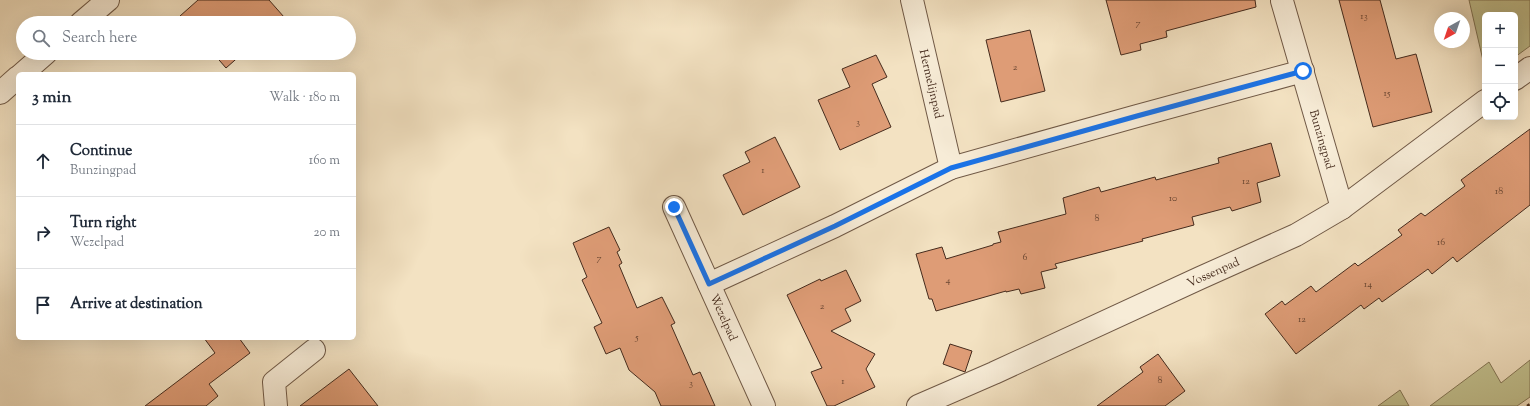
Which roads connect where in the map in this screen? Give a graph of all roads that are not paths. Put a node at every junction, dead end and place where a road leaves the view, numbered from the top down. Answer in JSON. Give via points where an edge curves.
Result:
{"nodes":[{"id":1,"x":108,"y":0,"type":"edge"},
{"id":2,"x":912,"y":0,"type":"edge"},
{"id":3,"x":1282,"y":1,"type":"edge"},
{"id":4,"x":89,"y":16,"type":"edge"},
{"id":5,"x":38,"y":60,"type":"edge"},
{"id":6,"x":1530,"y":68,"type":"edge"},
{"id":7,"x":1303,"y":71,"type":"junction"},
{"id":8,"x":24,"y":72,"type":"edge"},
{"id":9,"x":1518,"y":77,"type":"edge"},
{"id":10,"x":16,"y":79,"type":"edge"},
{"id":11,"x":0,"y":93,"type":"edge"},
{"id":12,"x":1482,"y":103,"type":"edge"},
{"id":13,"x":951,"y":168,"type":"junction"},
{"id":14,"x":674,"y":207,"type":"dead end"},
{"id":15,"x":1342,"y":208,"type":"junction"},
{"id":16,"x":709,"y":284,"type":"junction"},
{"id":17,"x":314,"y":350,"type":"dead end"},
{"id":18,"x":276,"y":406,"type":"edge"},
{"id":19,"x":764,"y":406,"type":"edge"},
{"id":20,"x":918,"y":406,"type":"edge"}],
"edges":[{"from":1,"to":4,"type":"street"},
{"from":2,"to":13,"type":"street","name":"Hermelijnpad"},
{"from":3,"to":7,"type":"street","name":"Bunzingpad"},
{"from":5,"to":8,"type":"street"},
{"from":6,"to":9,"type":"street"},
{"from":7,"to":13,"type":"street"},
{"from":7,"to":15,"type":"street","name":"Bunzingpad"},
{"from":10,"to":11,"type":"street"},
{"from":12,"to":15,"type":"street","name":"Vossenpad"},
{"from":13,"to":16,"type":"street","via":[[835,226]]},
{"from":14,"to":16,"type":"street","name":"Wezelpad"},
{"from":15,"to":20,"type":"street","name":"Vossenpad","via":[[1296,235]]},
{"from":16,"to":19,"type":"street","name":"Wezelpad"},
{"from":17,"to":18,"type":"street","via":[[274,382]]}]}
